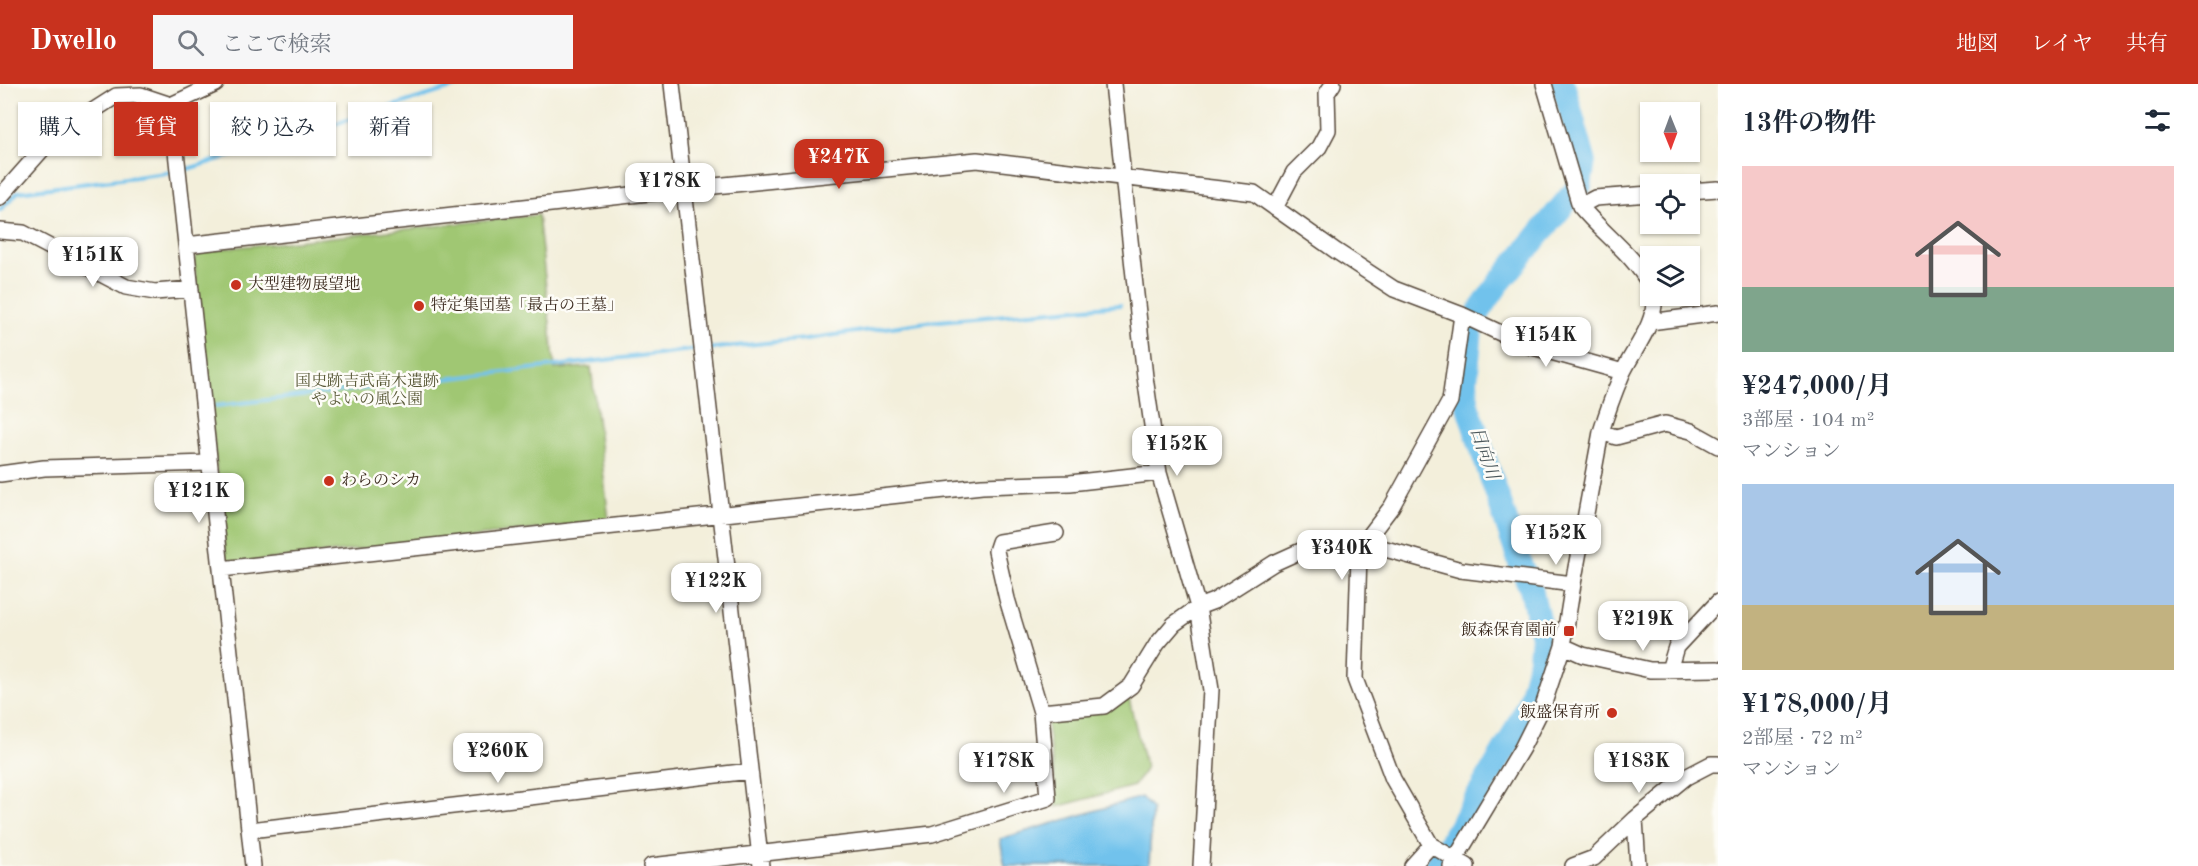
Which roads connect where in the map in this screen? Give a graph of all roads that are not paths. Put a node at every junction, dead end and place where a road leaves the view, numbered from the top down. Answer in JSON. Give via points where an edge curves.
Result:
{"nodes":[{"id":1,"x":216,"y":84,"type":"edge"},
{"id":2,"x":672,"y":84,"type":"edge"},
{"id":3,"x":1113,"y":84,"type":"edge"},
{"id":4,"x":1333,"y":84,"type":"edge"},
{"id":5,"x":1544,"y":84,"type":"edge"},
{"id":6,"x":162,"y":102,"type":"edge"},
{"id":7,"x":177,"y":102,"type":"edge"},
{"id":8,"x":176,"y":156,"type":"edge"},
{"id":9,"x":1123,"y":177,"type":"junction"},
{"id":10,"x":684,"y":189,"type":"junction"},
{"id":11,"x":1718,"y":189,"type":"edge"},
{"id":12,"x":1700,"y":190,"type":"edge"},
{"id":13,"x":1640,"y":195,"type":"edge"},
{"id":14,"x":0,"y":197,"type":"edge"},
{"id":15,"x":1579,"y":203,"type":"junction"},
{"id":16,"x":1275,"y":208,"type":"junction"},
{"id":17,"x":0,"y":231,"type":"edge"},
{"id":18,"x":186,"y":245,"type":"junction"},
{"id":19,"x":1640,"y":267,"type":"edge"},
{"id":20,"x":190,"y":289,"type":"junction"},
{"id":21,"x":1654,"y":306,"type":"edge"},
{"id":22,"x":1718,"y":313,"type":"edge"},
{"id":23,"x":1462,"y":315,"type":"junction"},
{"id":24,"x":1650,"y":321,"type":"junction"},
{"id":25,"x":1623,"y":372,"type":"junction"},
{"id":26,"x":1601,"y":432,"type":"junction"},
{"id":27,"x":1718,"y":446,"type":"edge"},
{"id":28,"x":209,"y":463,"type":"junction"},
{"id":29,"x":1159,"y":473,"type":"junction"},
{"id":30,"x":0,"y":474,"type":"edge"},
{"id":31,"x":721,"y":515,"type":"junction"},
{"id":32,"x":1056,"y":533,"type":"dead end"},
{"id":33,"x":1364,"y":543,"type":"junction"},
{"id":34,"x":221,"y":570,"type":"junction"},
{"id":35,"x":1573,"y":584,"type":"junction"},
{"id":36,"x":1718,"y":602,"type":"edge"},
{"id":37,"x":1198,"y":607,"type":"junction"},
{"id":38,"x":1563,"y":646,"type":"junction"},
{"id":39,"x":1718,"y":669,"type":"edge"},
{"id":40,"x":1669,"y":670,"type":"junction"},
{"id":41,"x":1041,"y":712,"type":"junction"},
{"id":42,"x":1718,"y":764,"type":"edge"},
{"id":43,"x":750,"y":771,"type":"junction"},
{"id":44,"x":1635,"y":819,"type":"junction"},
{"id":45,"x":250,"y":830,"type":"junction"},
{"id":46,"x":1431,"y":844,"type":"junction"},
{"id":47,"x":760,"y":860,"type":"edge"},
{"id":48,"x":1458,"y":863,"type":"edge"},
{"id":49,"x":253,"y":866,"type":"edge"},
{"id":50,"x":651,"y":866,"type":"edge"},
{"id":51,"x":1201,"y":866,"type":"edge"},
{"id":52,"x":1412,"y":866,"type":"edge"},
{"id":53,"x":1573,"y":866,"type":"edge"},
{"id":54,"x":1638,"y":866,"type":"edge"}],
"edges":[{"from":1,"to":7,"type":"street"},
{"from":2,"to":10,"type":"street"},
{"from":3,"to":9,"type":"street"},
{"from":4,"to":16,"type":"street","via":[[1327,93],[1328,130],[1319,147],[1294,172]]},
{"from":5,"to":15,"type":"street"},
{"from":6,"to":14,"type":"street","via":[[141,95],[116,96],[55,135]]},
{"from":8,"to":18,"type":"street"},
{"from":9,"to":10,"type":"street","via":[[977,160]]},
{"from":9,"to":16,"type":"street","via":[[1254,193]]},
{"from":9,"to":29,"type":"street"},
{"from":10,"to":18,"type":"street"},
{"from":10,"to":31,"type":"street"},
{"from":11,"to":12,"type":"street"},
{"from":13,"to":15,"type":"street"},
{"from":15,"to":19,"type":"street","via":[[1592,221]]},
{"from":16,"to":23,"type":"street","via":[[1394,289]]},
{"from":17,"to":20,"type":"street","via":[[23,233],[126,287],[155,292]]},
{"from":18,"to":20,"type":"street"},
{"from":20,"to":28,"type":"street"},
{"from":21,"to":24,"type":"street"},
{"from":22,"to":24,"type":"street"},
{"from":23,"to":25,"type":"street","via":[[1526,345]]},
{"from":23,"to":33,"type":"street","via":[[1450,401],[1392,506]]},
{"from":24,"to":25,"type":"street"},
{"from":25,"to":26,"type":"street"},
{"from":26,"to":27,"type":"street","via":[[1616,437],[1665,424],[1691,431]]},
{"from":26,"to":35,"type":"street"},
{"from":28,"to":30,"type":"street","via":[[44,468]]},
{"from":28,"to":34,"type":"street"},
{"from":29,"to":31,"type":"street","via":[[1070,483],[982,486]]},
{"from":29,"to":37,"type":"street"},
{"from":31,"to":34,"type":"street"},
{"from":31,"to":43,"type":"street"},
{"from":32,"to":41,"type":"street","via":[[999,542],[996,551]]},
{"from":33,"to":35,"type":"street","via":[[1461,570]]},
{"from":33,"to":37,"type":"street","via":[[1334,543],[1305,549]]},
{"from":33,"to":46,"type":"street","via":[[1359,555],[1356,679],[1393,779]]},
{"from":34,"to":45,"type":"street"},
{"from":35,"to":38,"type":"street"},
{"from":36,"to":40,"type":"street","via":[[1676,647]]},
{"from":37,"to":41,"type":"street","via":[[1174,624],[1157,644],[1131,686],[1104,706]]},
{"from":37,"to":51,"type":"street","via":[[1211,690]]},
{"from":38,"to":40,"type":"street","via":[[1603,660]]},
{"from":38,"to":48,"type":"street","via":[[1543,706]]},
{"from":39,"to":40,"type":"street"},
{"from":41,"to":47,"type":"street","via":[[1048,798],[932,834]]},
{"from":42,"to":44,"type":"street","via":[[1686,777]]},
{"from":43,"to":45,"type":"street"},
{"from":43,"to":47,"type":"street"},
{"from":44,"to":53,"type":"street","via":[[1594,858]]},
{"from":44,"to":54,"type":"street"},
{"from":45,"to":49,"type":"street"},
{"from":46,"to":48,"type":"street"},
{"from":46,"to":52,"type":"street"},
{"from":47,"to":50,"type":"street"}]}
